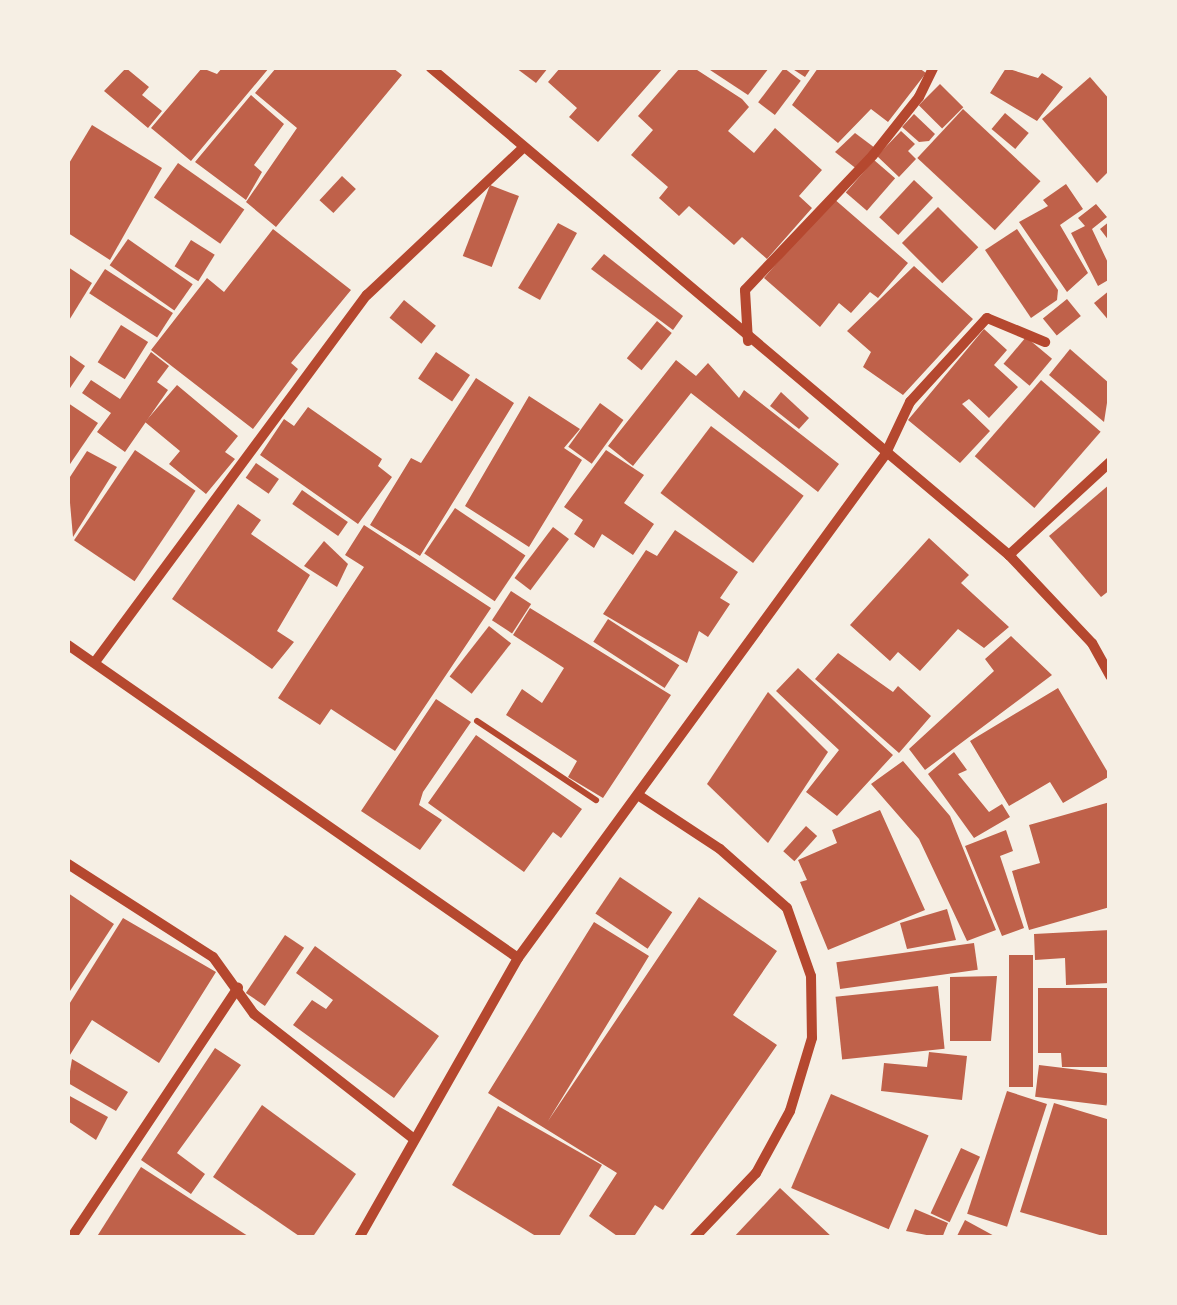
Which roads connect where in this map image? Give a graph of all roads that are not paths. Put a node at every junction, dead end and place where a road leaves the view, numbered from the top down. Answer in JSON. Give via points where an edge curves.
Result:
{"nodes":[{"id":1,"x":431,"y":68,"type":"edge"},
{"id":2,"x":933,"y":68,"type":"edge"},
{"id":3,"x":522,"y":149,"type":"junction"},
{"id":4,"x":748,"y":341,"type":"junction"},
{"id":5,"x":1045,"y":342,"type":"dead end"},
{"id":6,"x":885,"y":455,"type":"junction"},
{"id":7,"x":1110,"y":462,"type":"edge"},
{"id":8,"x":1008,"y":554,"type":"junction"},
{"id":9,"x":68,"y":644,"type":"edge"},
{"id":10,"x":95,"y":662,"type":"junction"},
{"id":11,"x":1110,"y":676,"type":"edge"},
{"id":12,"x":638,"y":796,"type":"junction"},
{"id":13,"x":68,"y":864,"type":"edge"},
{"id":14,"x":518,"y":958,"type":"junction"},
{"id":15,"x":238,"y":988,"type":"junction"},
{"id":16,"x":414,"y":1140,"type":"junction"},
{"id":17,"x":361,"y":1234,"type":"edge"},
{"id":18,"x":71,"y":1238,"type":"edge"},
{"id":19,"x":377,"y":1238,"type":"edge"},
{"id":20,"x":694,"y":1238,"type":"edge"}],
"edges":[{"from":1,"to":3,"type":"street"},
{"from":2,"to":4,"type":"street","via":[[873,155],[745,290]]},
{"from":3,"to":4,"type":"street"},
{"from":3,"to":10,"type":"street","via":[[366,295]]},
{"from":4,"to":6,"type":"street"},
{"from":5,"to":6,"type":"street","via":[[987,318],[910,402]]},
{"from":6,"to":8,"type":"street"},
{"from":6,"to":12,"type":"street"},
{"from":7,"to":8,"type":"street"},
{"from":8,"to":11,"type":"street","via":[[1092,644]]},
{"from":9,"to":10,"type":"street"},
{"from":10,"to":14,"type":"street"},
{"from":12,"to":14,"type":"street"},
{"from":12,"to":20,"type":"street","via":[[720,849],[787,908],[811,976],[812,1038],[790,1111],[756,1174]]},
{"from":13,"to":15,"type":"street","via":[[213,957]]},
{"from":14,"to":16,"type":"street"},
{"from":15,"to":16,"type":"street","via":[[254,1014]]},
{"from":15,"to":18,"type":"street"},
{"from":16,"to":17,"type":"street"},
{"from":17,"to":19,"type":"street"}]}
